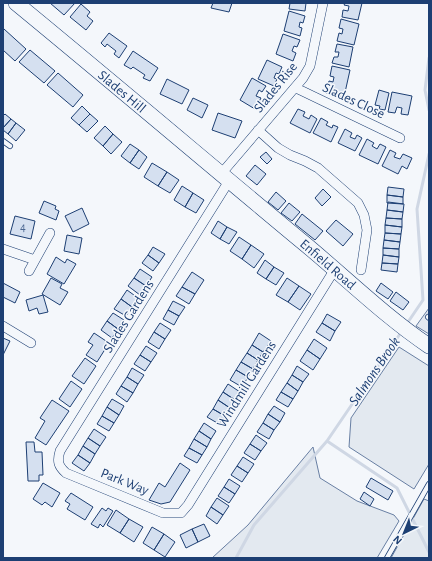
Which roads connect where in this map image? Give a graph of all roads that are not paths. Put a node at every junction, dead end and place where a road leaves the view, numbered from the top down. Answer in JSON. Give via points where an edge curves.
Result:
{"nodes":[{"id":1,"x":16,"y":3,"type":"edge"},
{"id":2,"x":323,"y":3,"type":"edge"},
{"id":3,"x":296,"y":88,"type":"junction"},
{"id":4,"x":258,"y":130,"type":"junction"},
{"id":5,"x":400,"y":138,"type":"dead end"},
{"id":6,"x":3,"y":141,"type":"edge"},
{"id":7,"x":10,"y":146,"type":"dead end"},
{"id":8,"x":225,"y":177,"type":"junction"},
{"id":9,"x":50,"y":233,"type":"dead end"},
{"id":10,"x":3,"y":249,"type":"edge"},
{"id":11,"x":34,"y":260,"type":"junction"},
{"id":12,"x":335,"y":269,"type":"junction"},
{"id":13,"x":360,"y":270,"type":"dead end"},
{"id":14,"x":29,"y":271,"type":"dead end"},
{"id":15,"x":3,"y":326,"type":"edge"},
{"id":16,"x":31,"y":343,"type":"dead end"},
{"id":17,"x":429,"y":346,"type":"edge"},
{"id":18,"x":60,"y":468,"type":"joint"},
{"id":19,"x":429,"y":484,"type":"edge"},
{"id":20,"x":181,"y":513,"type":"joint"},
{"id":21,"x":387,"y":558,"type":"edge"}],
"edges":[{"from":1,"to":8,"type":"main road","name":"Slades Hill"},
{"from":2,"to":3,"type":"street","name":"Slades Rise","via":[[310,66]]},
{"from":3,"to":4,"type":"street","name":"Slades Rise"},
{"from":3,"to":5,"type":"street","name":"Slades Close"},
{"from":4,"to":8,"type":"street","name":"Slades Rise"},
{"from":4,"to":13,"type":"street","via":[[290,156],[318,168],[358,203],[367,230]]},
{"from":6,"to":7,"type":"lane"},
{"from":8,"to":12,"type":"main road","name":"Enfield Road"},
{"from":8,"to":18,"type":"street","name":"Slades Gardens","via":[[60,451],[57,460]]},
{"from":9,"to":11,"type":"street"},
{"from":10,"to":11,"type":"street"},
{"from":11,"to":14,"type":"street"},
{"from":12,"to":17,"type":"main road","name":"Enfield Road","via":[[392,319]]},
{"from":12,"to":20,"type":"street","name":"Windmill Gardens"},
{"from":15,"to":16,"type":"street"},
{"from":18,"to":20,"type":"street","name":"Park Way","via":[[66,473],[164,512]]},
{"from":19,"to":21,"type":"lane"}]}
